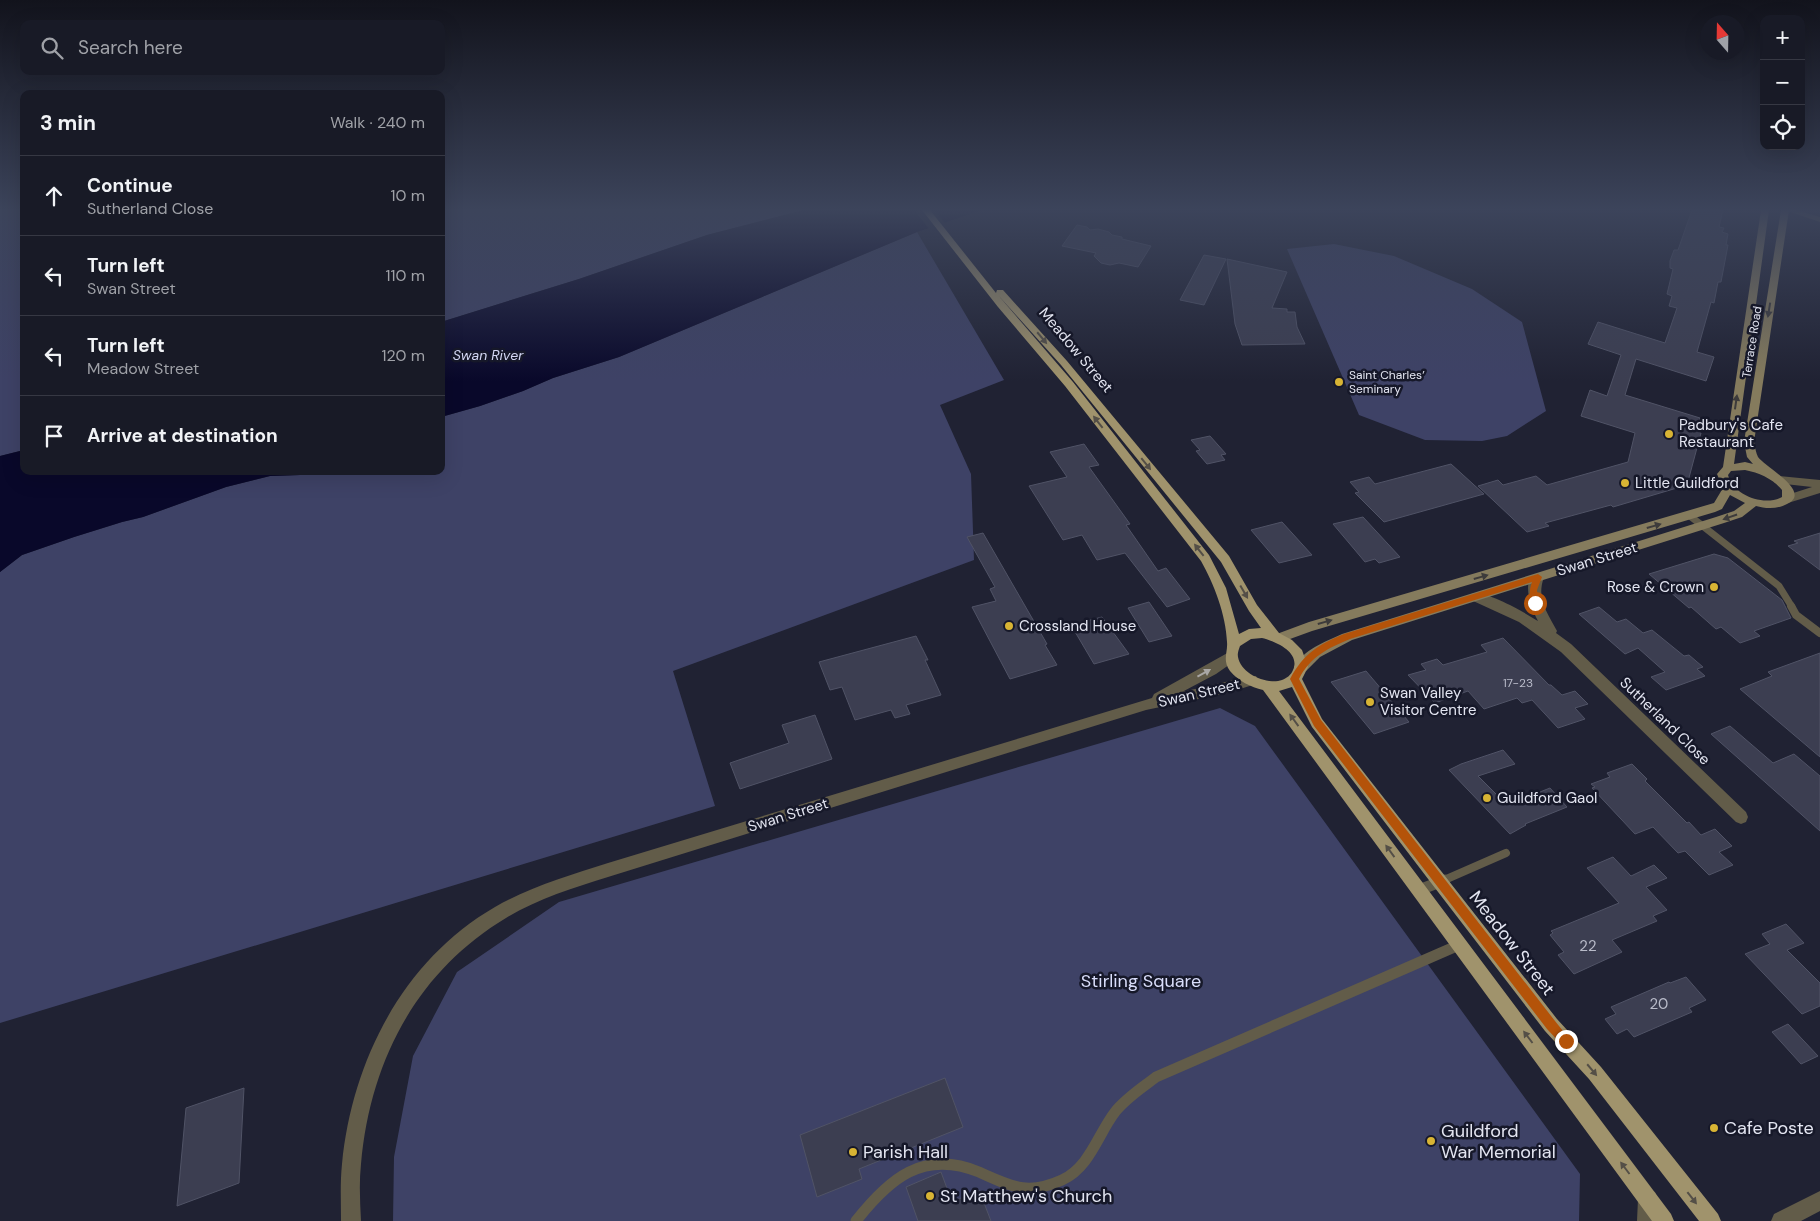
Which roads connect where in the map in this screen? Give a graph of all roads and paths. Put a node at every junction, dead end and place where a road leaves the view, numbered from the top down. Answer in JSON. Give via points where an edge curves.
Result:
{"nodes":[{"id":1,"x":971,"y":267,"type":"edge"},
{"id":2,"x":975,"y":267,"type":"edge"},
{"id":3,"x":1757,"y":267,"type":"edge"},
{"id":4,"x":1777,"y":267,"type":"edge"},
{"id":5,"x":1728,"y":468,"type":"junction"},
{"id":6,"x":1766,"y":472,"type":"junction"},
{"id":7,"x":1779,"y":480,"type":"junction"},
{"id":8,"x":1819,"y":485,"type":"edge"},
{"id":9,"x":1728,"y":488,"type":"junction"},
{"id":10,"x":1788,"y":499,"type":"junction"},
{"id":11,"x":1754,"y":502,"type":"junction"},
{"id":12,"x":1690,"y":516,"type":"junction"},
{"id":13,"x":1702,"y":526,"type":"junction"},
{"id":14,"x":1538,"y":577,"type":"junction"},
{"id":15,"x":1475,"y":597,"type":"junction"},
{"id":16,"x":1820,"y":633,"type":"edge"},
{"id":17,"x":1277,"y":637,"type":"junction"},
{"id":18,"x":1566,"y":648,"type":"junction"},
{"id":19,"x":1233,"y":649,"type":"junction"},
{"id":20,"x":1298,"y":673,"type":"junction"},
{"id":21,"x":1251,"y":680,"type":"junction"},
{"id":22,"x":1268,"y":686,"type":"junction"},
{"id":23,"x":1146,"y":705,"type":"junction"},
{"id":24,"x":1742,"y":817,"type":"dead end"},
{"id":25,"x":1506,"y":853,"type":"dead end"},
{"id":26,"x":1440,"y":883,"type":"junction"},
{"id":27,"x":1419,"y":890,"type":"junction"},
{"id":28,"x":1459,"y":945,"type":"junction"},
{"id":29,"x":1648,"y":1199,"type":"junction"},
{"id":30,"x":1820,"y":1201,"type":"edge"},
{"id":31,"x":351,"y":1221,"type":"edge"},
{"id":32,"x":856,"y":1221,"type":"edge"},
{"id":33,"x":1647,"y":1221,"type":"edge"},
{"id":34,"x":1664,"y":1221,"type":"edge"},
{"id":35,"x":1711,"y":1221,"type":"edge"},
{"id":36,"x":1781,"y":1221,"type":"edge"}],
"edges":[{"from":19,"to":1,"type":"main road","name":"Meadow Street","one_way":true,"via":[[1229,615],[1220,587],[1205,558],[1069,384]]},
{"from":2,"to":17,"type":"main road","name":"Meadow Street","one_way":true,"via":[[1038,333],[1225,559],[1253,608]]},
{"from":5,"to":3,"type":"street","name":"Terrace Road","one_way":true},
{"from":4,"to":6,"type":"street","name":"Terrace Road","one_way":true,"via":[[1750,442],[1752,457]]},
{"from":5,"to":6,"type":"street","via":[[1745,466]]},
{"from":5,"to":9,"type":"street","name":"Terrace Road","via":[[1722,479]]},
{"from":6,"to":7,"type":"street"},
{"from":7,"to":8,"type":"street"},
{"from":7,"to":10,"type":"street","via":[[1788,490]]},
{"from":8,"to":10,"type":"street","via":[[1818,490]]},
{"from":9,"to":11,"type":"street"},
{"from":9,"to":12,"type":"street","name":"Swan Street","via":[[1718,506]]},
{"from":10,"to":11,"type":"street","via":[[1773,505]]},
{"from":11,"to":13,"type":"street","name":"Swan Street","one_way":true,"via":[[1738,514]]},
{"from":12,"to":13,"type":"lane"},
{"from":17,"to":12,"type":"street","name":"Swan Street","one_way":true},
{"from":13,"to":14,"type":"street","name":"Swan Street"},
{"from":13,"to":16,"type":"lane","via":[[1779,586],[1796,615]]},
{"from":14,"to":15,"type":"street","name":"Swan Street"},
{"from":14,"to":18,"type":"street","name":"Sutherland Close","via":[[1533,590],[1536,606],[1546,625]]},
{"from":15,"to":18,"type":"street","name":"Sutherland Close","via":[[1503,607],[1534,624]]},
{"from":15,"to":20,"type":"street","name":"Swan Street","via":[[1347,636],[1315,652]]},
{"from":17,"to":19,"type":"main road","via":[[1255,633],[1243,636]]},
{"from":17,"to":20,"type":"main road","via":[[1297,653]]},
{"from":18,"to":24,"type":"street","name":"Sutherland Close"},
{"from":19,"to":21,"type":"main road","via":[[1237,669]]},
{"from":23,"to":19,"type":"street","name":"Swan Street","one_way":true,"via":[[1211,670]]},
{"from":20,"to":22,"type":"main road","via":[[1280,686]]},
{"from":20,"to":26,"type":"main road","name":"Meadow Street","via":[[1317,723]]},
{"from":21,"to":22,"type":"main road"},
{"from":21,"to":23,"type":"street","name":"Swan Street"},
{"from":27,"to":22,"type":"main road","one_way":true},
{"from":23,"to":31,"type":"street","name":"Swan Street","via":[[562,885],[498,914],[444,956],[409,999],[380,1046],[362,1102],[352,1158]]},
{"from":25,"to":26,"type":"lane"},
{"from":26,"to":27,"type":"lane"},
{"from":26,"to":35,"type":"main road","name":"Meadow Street","one_way":true},
{"from":27,"to":28,"type":"main road"},
{"from":29,"to":28,"type":"main road","one_way":true},
{"from":28,"to":32,"type":"lane","via":[[1156,1078],[1116,1111],[1079,1168],[1064,1179],[1019,1188],[958,1165],[943,1163],[918,1167],[878,1193]]},
{"from":29,"to":33,"type":"street"},
{"from":29,"to":34,"type":"main road"},
{"from":30,"to":36,"type":"street"}]}
